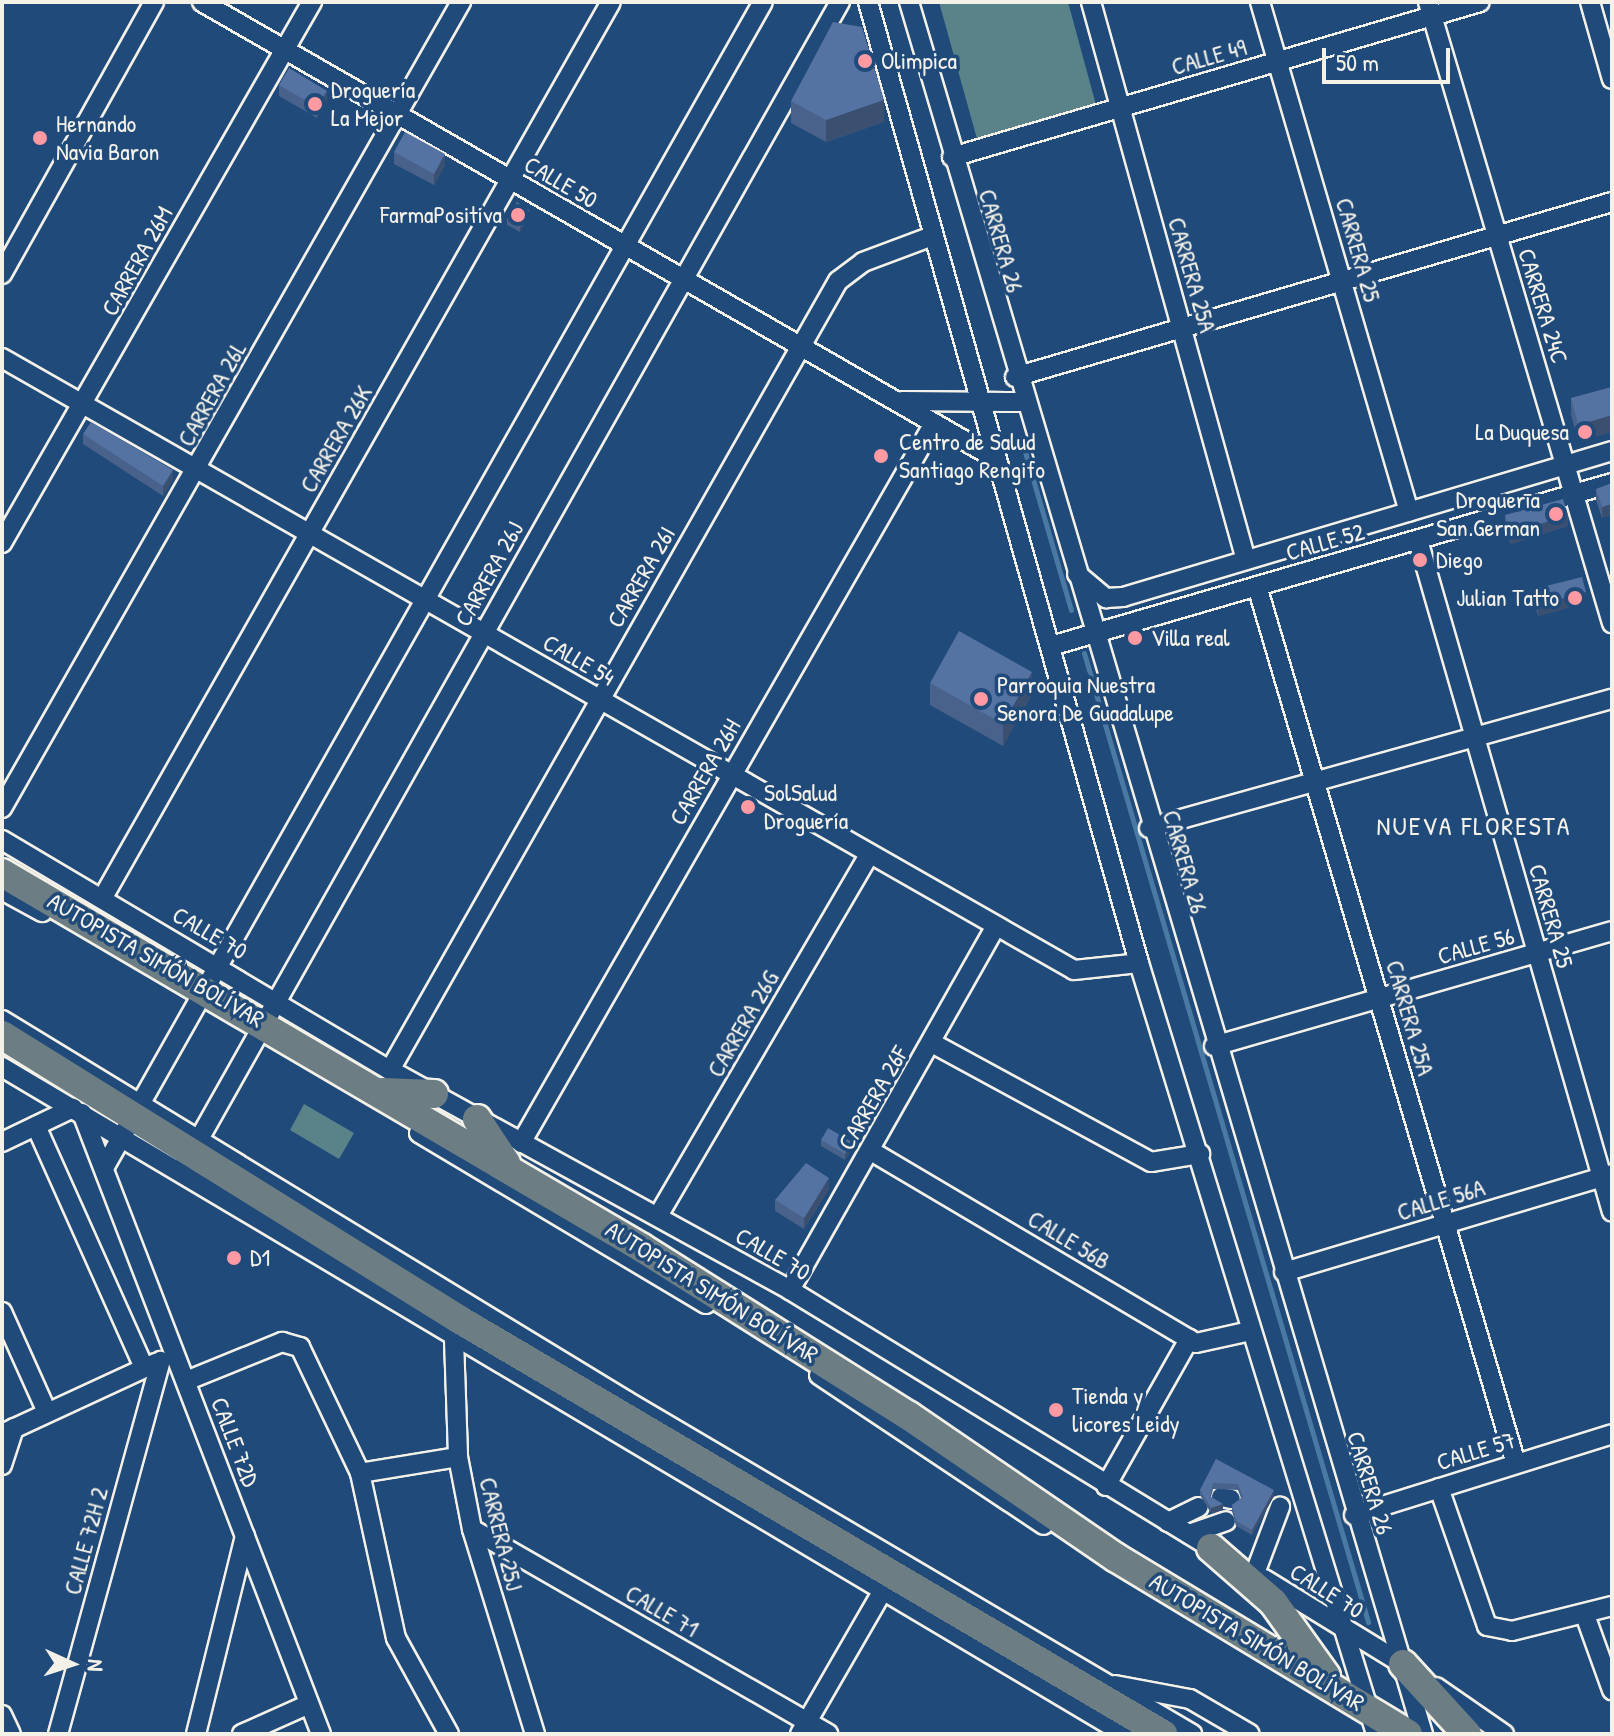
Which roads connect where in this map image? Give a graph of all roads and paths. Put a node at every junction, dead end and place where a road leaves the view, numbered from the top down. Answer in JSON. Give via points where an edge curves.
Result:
{"nodes":[{"id":1,"x":154,"y":2,"type":"edge"},
{"id":2,"x":202,"y":2,"type":"edge"},
{"id":3,"x":312,"y":2,"type":"edge"},
{"id":4,"x":461,"y":2,"type":"edge"},
{"id":5,"x":611,"y":2,"type":"edge"},
{"id":6,"x":763,"y":2,"type":"edge"},
{"id":7,"x":840,"y":2,"type":"edge"},
{"id":8,"x":868,"y":2,"type":"edge"},
{"id":9,"x":909,"y":2,"type":"edge"},
{"id":10,"x":1091,"y":2,"type":"edge"},
{"id":11,"x":1260,"y":2,"type":"edge"},
{"id":12,"x":1480,"y":2,"type":"edge"},
{"id":13,"x":1590,"y":2,"type":"edge"},
{"id":14,"x":1430,"y":9,"type":"edge"},
{"id":15,"x":283,"y":50,"type":"junction"},
{"id":16,"x":1278,"y":62,"type":"junction"},
{"id":17,"x":1612,"y":79,"type":"edge"},
{"id":18,"x":1121,"y":108,"type":"junction"},
{"id":19,"x":397,"y":115,"type":"junction"},
{"id":20,"x":952,"y":157,"type":"junction"},
{"id":21,"x":510,"y":181,"type":"junction"},
{"id":22,"x":1612,"y":202,"type":"edge"},
{"id":23,"x":1497,"y":235,"type":"junction"},
{"id":24,"x":930,"y":237,"type":"junction"},
{"id":25,"x":625,"y":247,"type":"junction"},
{"id":26,"x":2,"y":274,"type":"edge"},
{"id":27,"x":681,"y":280,"type":"junction"},
{"id":28,"x":1342,"y":281,"type":"junction"},
{"id":29,"x":1182,"y":328,"type":"junction"},
{"id":30,"x":800,"y":349,"type":"junction"},
{"id":31,"x":2,"y":358,"type":"edge"},
{"id":32,"x":1015,"y":377,"type":"junction"},
{"id":33,"x":899,"y":401,"type":"junction"},
{"id":34,"x":1022,"y":402,"type":"junction"},
{"id":35,"x":84,"y":404,"type":"junction"},
{"id":36,"x":978,"y":406,"type":"junction"},
{"id":37,"x":933,"y":425,"type":"junction"},
{"id":38,"x":1612,"y":451,"type":"edge"},
{"id":39,"x":993,"y":457,"type":"junction"},
{"id":40,"x":1565,"y":465,"type":"junction"},
{"id":41,"x":197,"y":470,"type":"junction"},
{"id":42,"x":1612,"y":483,"type":"edge"},
{"id":43,"x":1574,"y":494,"type":"junction"},
{"id":44,"x":1409,"y":512,"type":"junction"},
{"id":45,"x":310,"y":534,"type":"junction"},
{"id":46,"x":1418,"y":540,"type":"junction"},
{"id":47,"x":2,"y":543,"type":"edge"},
{"id":48,"x":1246,"y":560,"type":"junction"},
{"id":49,"x":1076,"y":574,"type":"junction"},
{"id":50,"x":1257,"y":586,"type":"junction"},
{"id":51,"x":425,"y":600,"type":"junction"},
{"id":52,"x":1612,"y":623,"type":"edge"},
{"id":53,"x":483,"y":633,"type":"junction"},
{"id":54,"x":1094,"y":634,"type":"junction"},
{"id":55,"x":1051,"y":646,"type":"junction"},
{"id":56,"x":1612,"y":699,"type":"edge"},
{"id":57,"x":599,"y":700,"type":"junction"},
{"id":58,"x":1475,"y":737,"type":"junction"},
{"id":59,"x":731,"y":775,"type":"junction"},
{"id":60,"x":1315,"y":782,"type":"junction"},
{"id":61,"x":2,"y":808,"type":"edge"},
{"id":62,"x":1149,"y":828,"type":"junction"},
{"id":63,"x":2,"y":840,"type":"edge"},
{"id":64,"x":869,"y":855,"type":"junction"},
{"id":65,"x":2,"y":873,"type":"edge"},
{"id":66,"x":2,"y":890,"type":"edge"},
{"id":67,"x":102,"y":899,"type":"junction"},
{"id":68,"x":995,"y":927,"type":"junction"},
{"id":69,"x":1612,"y":931,"type":"edge"},
{"id":70,"x":1537,"y":954,"type":"junction"},
{"id":71,"x":1139,"y":963,"type":"junction"},
{"id":72,"x":208,"y":984,"type":"junction"},
{"id":73,"x":1379,"y":999,"type":"junction"},
{"id":74,"x":264,"y":1016,"type":"junction"},
{"id":75,"x":2,"y":1020,"type":"edge"},
{"id":76,"x":2,"y":1035,"type":"edge"},
{"id":77,"x":932,"y":1043,"type":"junction"},
{"id":78,"x":1214,"y":1046,"type":"junction"},
{"id":79,"x":2,"y":1067,"type":"edge"},
{"id":80,"x":10,"y":1081,"type":"edge"},
{"id":81,"x":383,"y":1081,"type":"junction"},
{"id":82,"x":434,"y":1094,"type":"joint"},
{"id":83,"x":78,"y":1111,"type":"junction"},
{"id":84,"x":132,"y":1116,"type":"junction"},
{"id":85,"x":477,"y":1119,"type":"junction"},
{"id":86,"x":36,"y":1126,"type":"junction"},
{"id":87,"x":2,"y":1142,"type":"edge"},
{"id":88,"x":521,"y":1143,"type":"junction"},
{"id":89,"x":871,"y":1151,"type":"junction"},
{"id":90,"x":191,"y":1152,"type":"junction"},
{"id":91,"x":1200,"y":1154,"type":"junction"},
{"id":92,"x":104,"y":1168,"type":"junction"},
{"id":93,"x":511,"y":1170,"type":"junction"},
{"id":94,"x":1607,"y":1175,"type":"edge"},
{"id":95,"x":1612,"y":1212,"type":"edge"},
{"id":96,"x":658,"y":1216,"type":"junction"},
{"id":97,"x":1445,"y":1224,"type":"junction"},
{"id":98,"x":1284,"y":1272,"type":"junction"},
{"id":99,"x":790,"y":1290,"type":"junction"},
{"id":100,"x":2,"y":1312,"type":"edge"},
{"id":101,"x":1250,"y":1331,"type":"junction"},
{"id":102,"x":1189,"y":1339,"type":"junction"},
{"id":103,"x":454,"y":1340,"type":"junction"},
{"id":104,"x":160,"y":1361,"type":"junction"},
{"id":105,"x":186,"y":1381,"type":"junction"},
{"id":106,"x":47,"y":1412,"type":"junction"},
{"id":107,"x":616,"y":1420,"type":"junction"},
{"id":108,"x":8,"y":1431,"type":"edge"},
{"id":109,"x":1612,"y":1434,"type":"edge"},
{"id":110,"x":458,"y":1457,"type":"junction"},
{"id":111,"x":1516,"y":1464,"type":"junction"},
{"id":112,"x":2,"y":1465,"type":"edge"},
{"id":113,"x":360,"y":1473,"type":"junction"},
{"id":114,"x":1106,"y":1486,"type":"junction"},
{"id":115,"x":1439,"y":1488,"type":"junction"},
{"id":116,"x":1301,"y":1494,"type":"junction"},
{"id":117,"x":1199,"y":1507,"type":"dead end"},
{"id":118,"x":1354,"y":1515,"type":"junction"},
{"id":119,"x":1226,"y":1521,"type":"dead end"},
{"id":120,"x":1168,"y":1522,"type":"junction"},
{"id":121,"x":472,"y":1529,"type":"junction"},
{"id":122,"x":245,"y":1536,"type":"junction"},
{"id":123,"x":1200,"y":1541,"type":"junction"},
{"id":124,"x":1255,"y":1573,"type":"junction"},
{"id":125,"x":882,"y":1592,"type":"junction"},
{"id":126,"x":1612,"y":1606,"type":"edge"},
{"id":127,"x":1585,"y":1615,"type":"junction"},
{"id":128,"x":1343,"y":1631,"type":"junction"},
{"id":129,"x":1403,"y":1664,"type":"junction"},
{"id":130,"x":1108,"y":1684,"type":"junction"},
{"id":131,"x":1334,"y":1686,"type":"junction"},
{"id":132,"x":1612,"y":1690,"type":"edge"},
{"id":133,"x":309,"y":1704,"type":"junction"},
{"id":134,"x":2,"y":1715,"type":"edge"},
{"id":135,"x":1377,"y":1727,"type":"edge"},
{"id":136,"x":804,"y":1728,"type":"edge"},
{"id":137,"x":11,"y":1734,"type":"edge"},
{"id":138,"x":58,"y":1734,"type":"edge"},
{"id":139,"x":196,"y":1734,"type":"edge"},
{"id":140,"x":242,"y":1734,"type":"edge"},
{"id":141,"x":321,"y":1734,"type":"edge"},
{"id":142,"x":449,"y":1734,"type":"edge"},
{"id":143,"x":535,"y":1734,"type":"edge"},
{"id":144,"x":828,"y":1734,"type":"edge"},
{"id":145,"x":1125,"y":1734,"type":"edge"},
{"id":146,"x":1163,"y":1734,"type":"edge"},
{"id":147,"x":1192,"y":1734,"type":"edge"},
{"id":148,"x":1250,"y":1734,"type":"edge"},
{"id":149,"x":1408,"y":1734,"type":"edge"},
{"id":150,"x":1423,"y":1734,"type":"edge"},
{"id":151,"x":1467,"y":1734,"type":"edge"},
{"id":152,"x":1504,"y":1734,"type":"edge"}],
"edges":[{"from":1,"to":26,"type":"street"},
{"from":2,"to":15,"type":"street","name":"CALLE 50"},
{"from":3,"to":15,"type":"street","name":"CARRERA 26M"},
{"from":4,"to":19,"type":"street","name":"CARRERA 26L"},
{"from":5,"to":21,"type":"street","name":"CARRERA 26K"},
{"from":6,"to":25,"type":"street","name":"CARRERA 26J"},
{"from":7,"to":27,"type":"street","name":"CARRERA 26J"},
{"from":8,"to":24,"type":"street"},
{"from":9,"to":20,"type":"street","name":"CARRERA 26"},
{"from":10,"to":18,"type":"street","name":"CARRERA 25A"},
{"from":11,"to":16,"type":"street","name":"CARRERA 25"},
{"from":12,"to":14,"type":"street","name":"CALLE 49"},
{"from":13,"to":17,"type":"street"},
{"from":14,"to":16,"type":"street","name":"CALLE 49"},
{"from":14,"to":23,"type":"street","name":"CARRERA 24C"},
{"from":15,"to":19,"type":"street","name":"CALLE 50"},
{"from":15,"to":35,"type":"street","name":"CARRERA 26M"},
{"from":16,"to":18,"type":"street","name":"CALLE 49"},
{"from":16,"to":28,"type":"street","name":"CARRERA 25"},
{"from":18,"to":20,"type":"street","name":"CALLE 49"},
{"from":18,"to":29,"type":"street","name":"CARRERA 25A"},
{"from":19,"to":21,"type":"street","name":"CALLE 50"},
{"from":19,"to":41,"type":"street","name":"CARRERA 26L"},
{"from":20,"to":32,"type":"street","name":"CARRERA 26"},
{"from":21,"to":25,"type":"street","name":"CALLE 50"},
{"from":21,"to":45,"type":"street","name":"CARRERA 26K"},
{"from":22,"to":23,"type":"street"},
{"from":23,"to":28,"type":"street"},
{"from":23,"to":40,"type":"street","name":"CARRERA 24C"},
{"from":24,"to":30,"type":"street","name":"CARRERA 26I","via":[[846,273]]},
{"from":24,"to":36,"type":"street"},
{"from":25,"to":27,"type":"street","name":"CALLE 50"},
{"from":25,"to":51,"type":"street","name":"CARRERA 26J"},
{"from":27,"to":30,"type":"street","name":"CALLE 50"},
{"from":27,"to":53,"type":"street","name":"CARRERA 26J"},
{"from":28,"to":29,"type":"street"},
{"from":28,"to":44,"type":"street","name":"CARRERA 25"},
{"from":29,"to":32,"type":"street"},
{"from":29,"to":48,"type":"street","name":"CARRERA 25A"},
{"from":30,"to":33,"type":"street","name":"CALLE 50"},
{"from":30,"to":57,"type":"street","name":"CARRERA 26I"},
{"from":31,"to":35,"type":"street","name":"CALLE 54"},
{"from":32,"to":34,"type":"street","name":"CARRERA 26"},
{"from":33,"to":36,"type":"street","name":"CALLE 50"},
{"from":33,"to":37,"type":"street","name":"CALLE 50"},
{"from":34,"to":36,"type":"street","name":"CALLE 50"},
{"from":34,"to":49,"type":"street","name":"CARRERA 26"},
{"from":35,"to":41,"type":"street","name":"CALLE 54"},
{"from":35,"to":47,"type":"street","name":"CARRERA 26M"},
{"from":36,"to":39,"type":"street"},
{"from":37,"to":39,"type":"street","name":"CALLE 50"},
{"from":37,"to":59,"type":"street","name":"CARRERA 26H"},
{"from":38,"to":40,"type":"street","name":"CALLE 52"},
{"from":39,"to":55,"type":"street"},
{"from":40,"to":43,"type":"street","name":"CARRERA 24C"},
{"from":40,"to":44,"type":"street","name":"CALLE 52"},
{"from":41,"to":45,"type":"street","name":"CALLE 54"},
{"from":41,"to":61,"type":"street","name":"CARRERA 26L"},
{"from":42,"to":43,"type":"street","name":"CALLE 52"},
{"from":43,"to":46,"type":"street","name":"CALLE 52"},
{"from":43,"to":52,"type":"street","name":"CARRERA 24C"},
{"from":44,"to":48,"type":"street","name":"CALLE 52"},
{"from":45,"to":51,"type":"street","name":"CALLE 54"},
{"from":45,"to":67,"type":"street","name":"CARRERA 26K"},
{"from":46,"to":50,"type":"street","name":"CALLE 52"},
{"from":46,"to":58,"type":"street","name":"CARRERA 25"},
{"from":48,"to":49,"type":"street","name":"CALLE 52","via":[[1123,597],[1106,598]]},
{"from":49,"to":54,"type":"street","name":"CARRERA 26"},
{"from":50,"to":54,"type":"street","name":"CALLE 52"},
{"from":50,"to":60,"type":"street","name":"CARRERA 25A"},
{"from":51,"to":53,"type":"street","name":"CALLE 54"},
{"from":51,"to":72,"type":"street","name":"CARRERA 26J"},
{"from":53,"to":57,"type":"street","name":"CALLE 54"},
{"from":53,"to":74,"type":"street","name":"CARRERA 26J"},
{"from":54,"to":55,"type":"street","name":"CALLE 52"},
{"from":54,"to":62,"type":"street","name":"CARRERA 26"},
{"from":55,"to":71,"type":"street"},
{"from":56,"to":58,"type":"street"},
{"from":57,"to":59,"type":"street","name":"CALLE 54"},
{"from":57,"to":81,"type":"street","name":"CARRERA 26I"},
{"from":58,"to":60,"type":"street"},
{"from":58,"to":70,"type":"street","name":"CARRERA 25"},
{"from":59,"to":64,"type":"street","name":"CALLE 54"},
{"from":59,"to":88,"type":"street","name":"CARRERA 26H"},
{"from":60,"to":62,"type":"street"},
{"from":60,"to":73,"type":"street","name":"CARRERA 25A"},
{"from":62,"to":78,"type":"street","name":"CARRERA 26"},
{"from":63,"to":67,"type":"street","name":"CALLE 70"},
{"from":64,"to":68,"type":"street","name":"CALLE 54"},
{"from":64,"to":96,"type":"street","name":"CARRERA 26G"},
{"from":65,"to":72,"type":"highway","name":"AUTOPISTA SIMÓN BOLÍVAR"},
{"from":66,"to":72,"type":"street"},
{"from":67,"to":72,"type":"street","name":"CALLE 70"},
{"from":68,"to":71,"type":"street","name":"CALLE 54","via":[[1085,973]]},
{"from":68,"to":77,"type":"street","name":"CARRERA 26F"},
{"from":69,"to":70,"type":"street","name":"CALLE 56"},
{"from":70,"to":73,"type":"street","name":"CALLE 56"},
{"from":70,"to":94,"type":"street","name":"CARRERA 25"},
{"from":71,"to":91,"type":"street"},
{"from":72,"to":74,"type":"highway","name":"AUTOPISTA SIMÓN BOLÍVAR"},
{"from":72,"to":84,"type":"street","name":"CARRERA 26J"},
{"from":73,"to":78,"type":"street","name":"CALLE 56"},
{"from":73,"to":97,"type":"street","name":"CARRERA 25A"},
{"from":74,"to":81,"type":"highway","name":"AUTOPISTA SIMÓN BOLÍVAR"},
{"from":74,"to":90,"type":"street","name":"CARRERA 26J"},
{"from":74,"to":135,"type":"street","via":[[1109,1569]]},
{"from":75,"to":84,"type":"street"},
{"from":76,"to":84,"type":"highway"},
{"from":77,"to":89,"type":"street","name":"CARRERA 26F"},
{"from":77,"to":91,"type":"street","via":[[1151,1162]]},
{"from":78,"to":98,"type":"street","name":"CARRERA 26"},
{"from":79,"to":80,"type":"street"},
{"from":80,"to":83,"type":"street"},
{"from":81,"to":82,"type":"highway"},
{"from":81,"to":93,"type":"highway","name":"AUTOPISTA SIMÓN BOLÍVAR"},
{"from":82,"to":85,"type":"street","name":"CALLE 70"},
{"from":83,"to":84,"type":"street"},
{"from":83,"to":86,"type":"street"},
{"from":83,"to":92,"type":"street","name":"CALLE 72D"},
{"from":84,"to":90,"type":"highway"},
{"from":84,"to":92,"type":"street"},
{"from":85,"to":88,"type":"street","name":"CALLE 70"},
{"from":85,"to":93,"type":"highway"},
{"from":86,"to":87,"type":"street"},
{"from":86,"to":104,"type":"street"},
{"from":88,"to":96,"type":"street","name":"CALLE 70"},
{"from":89,"to":99,"type":"street","name":"CARRERA 26F"},
{"from":89,"to":102,"type":"street","name":"CALLE 56B"},
{"from":90,"to":103,"type":"street"},
{"from":90,"to":107,"type":"highway"},
{"from":90,"to":130,"type":"street"},
{"from":91,"to":101,"type":"street"},
{"from":92,"to":104,"type":"street","name":"CALLE 72D"},
{"from":93,"to":131,"type":"highway","name":"AUTOPISTA SIMÓN BOLÍVAR","via":[[909,1416],[1115,1557]]},
{"from":94,"to":95,"type":"street","name":"CARRERA 25"},
{"from":94,"to":97,"type":"street","name":"CALLE 56A"},
{"from":96,"to":99,"type":"street","name":"CALLE 70"},
{"from":97,"to":98,"type":"street","name":"CALLE 56A"},
{"from":97,"to":111,"type":"street","name":"CARRERA 25A"},
{"from":98,"to":118,"type":"street","name":"CARRERA 26"},
{"from":99,"to":114,"type":"street","name":"CALLE 70"},
{"from":100,"to":106,"type":"street"},
{"from":101,"to":102,"type":"street","via":[[1205,1343]]},
{"from":101,"to":116,"type":"street"},
{"from":102,"to":114,"type":"street"},
{"from":103,"to":107,"type":"street"},
{"from":103,"to":110,"type":"street","name":"CARRERA 25J"},
{"from":104,"to":105,"type":"street","name":"CALLE 72D"},
{"from":104,"to":106,"type":"street"},
{"from":104,"to":138,"type":"street","name":"CALLE 72H 2"},
{"from":105,"to":113,"type":"street","via":[[290,1340],[300,1347]]},
{"from":105,"to":122,"type":"street","name":"CALLE 72D"},
{"from":106,"to":108,"type":"street"},
{"from":107,"to":125,"type":"street"},
{"from":107,"to":146,"type":"highway"},
{"from":108,"to":112,"type":"street"},
{"from":109,"to":111,"type":"street","name":"CALLE 57"},
{"from":110,"to":113,"type":"street"},
{"from":110,"to":121,"type":"street","name":"CARRERA 25J"},
{"from":111,"to":115,"type":"street","name":"CALLE 57"},
{"from":113,"to":142,"type":"street","via":[[396,1638]]},
{"from":114,"to":120,"type":"street","name":"CALLE 70"},
{"from":115,"to":118,"type":"street","name":"CALLE 57"},
{"from":115,"to":127,"type":"street","via":[[1487,1626],[1512,1631]]},
{"from":116,"to":124,"type":"street","via":[[1272,1511]]},
{"from":116,"to":128,"type":"street"},
{"from":117,"to":120,"type":"street"},
{"from":118,"to":129,"type":"street","name":"CARRERA 26"},
{"from":119,"to":123,"type":"street"},
{"from":120,"to":123,"type":"street","name":"CALLE 70"},
{"from":121,"to":136,"type":"street","name":"CALLE 71"},
{"from":121,"to":143,"type":"street","name":"CARRERA 25J"},
{"from":122,"to":133,"type":"street","name":"CALLE 72D"},
{"from":122,"to":139,"type":"street"},
{"from":123,"to":124,"type":"street","name":"CALLE 70"},
{"from":123,"to":131,"type":"highway","via":[[1273,1602]]},
{"from":124,"to":128,"type":"street","name":"CALLE 70"},
{"from":125,"to":136,"type":"street"},
{"from":125,"to":145,"type":"street"},
{"from":126,"to":127,"type":"street"},
{"from":127,"to":132,"type":"street"},
{"from":128,"to":129,"type":"street","name":"CALLE 70"},
{"from":128,"to":135,"type":"street"},
{"from":129,"to":150,"type":"street","name":"CARRERA 26"},
{"from":129,"to":151,"type":"highway"},
{"from":129,"to":152,"type":"street","name":"CALLE 70"},
{"from":130,"to":147,"type":"street"},
{"from":130,"to":148,"type":"street","via":[[1190,1699]]},
{"from":131,"to":135,"type":"highway","name":"AUTOPISTA SIMÓN BOLÍVAR"},
{"from":133,"to":140,"type":"street"},
{"from":133,"to":141,"type":"street","name":"CALLE 72D"},
{"from":134,"to":137,"type":"street"},
{"from":135,"to":149,"type":"highway","name":"AUTOPISTA SIMÓN BOLÍVAR"},
{"from":136,"to":144,"type":"street","name":"CALLE 71"}]}
